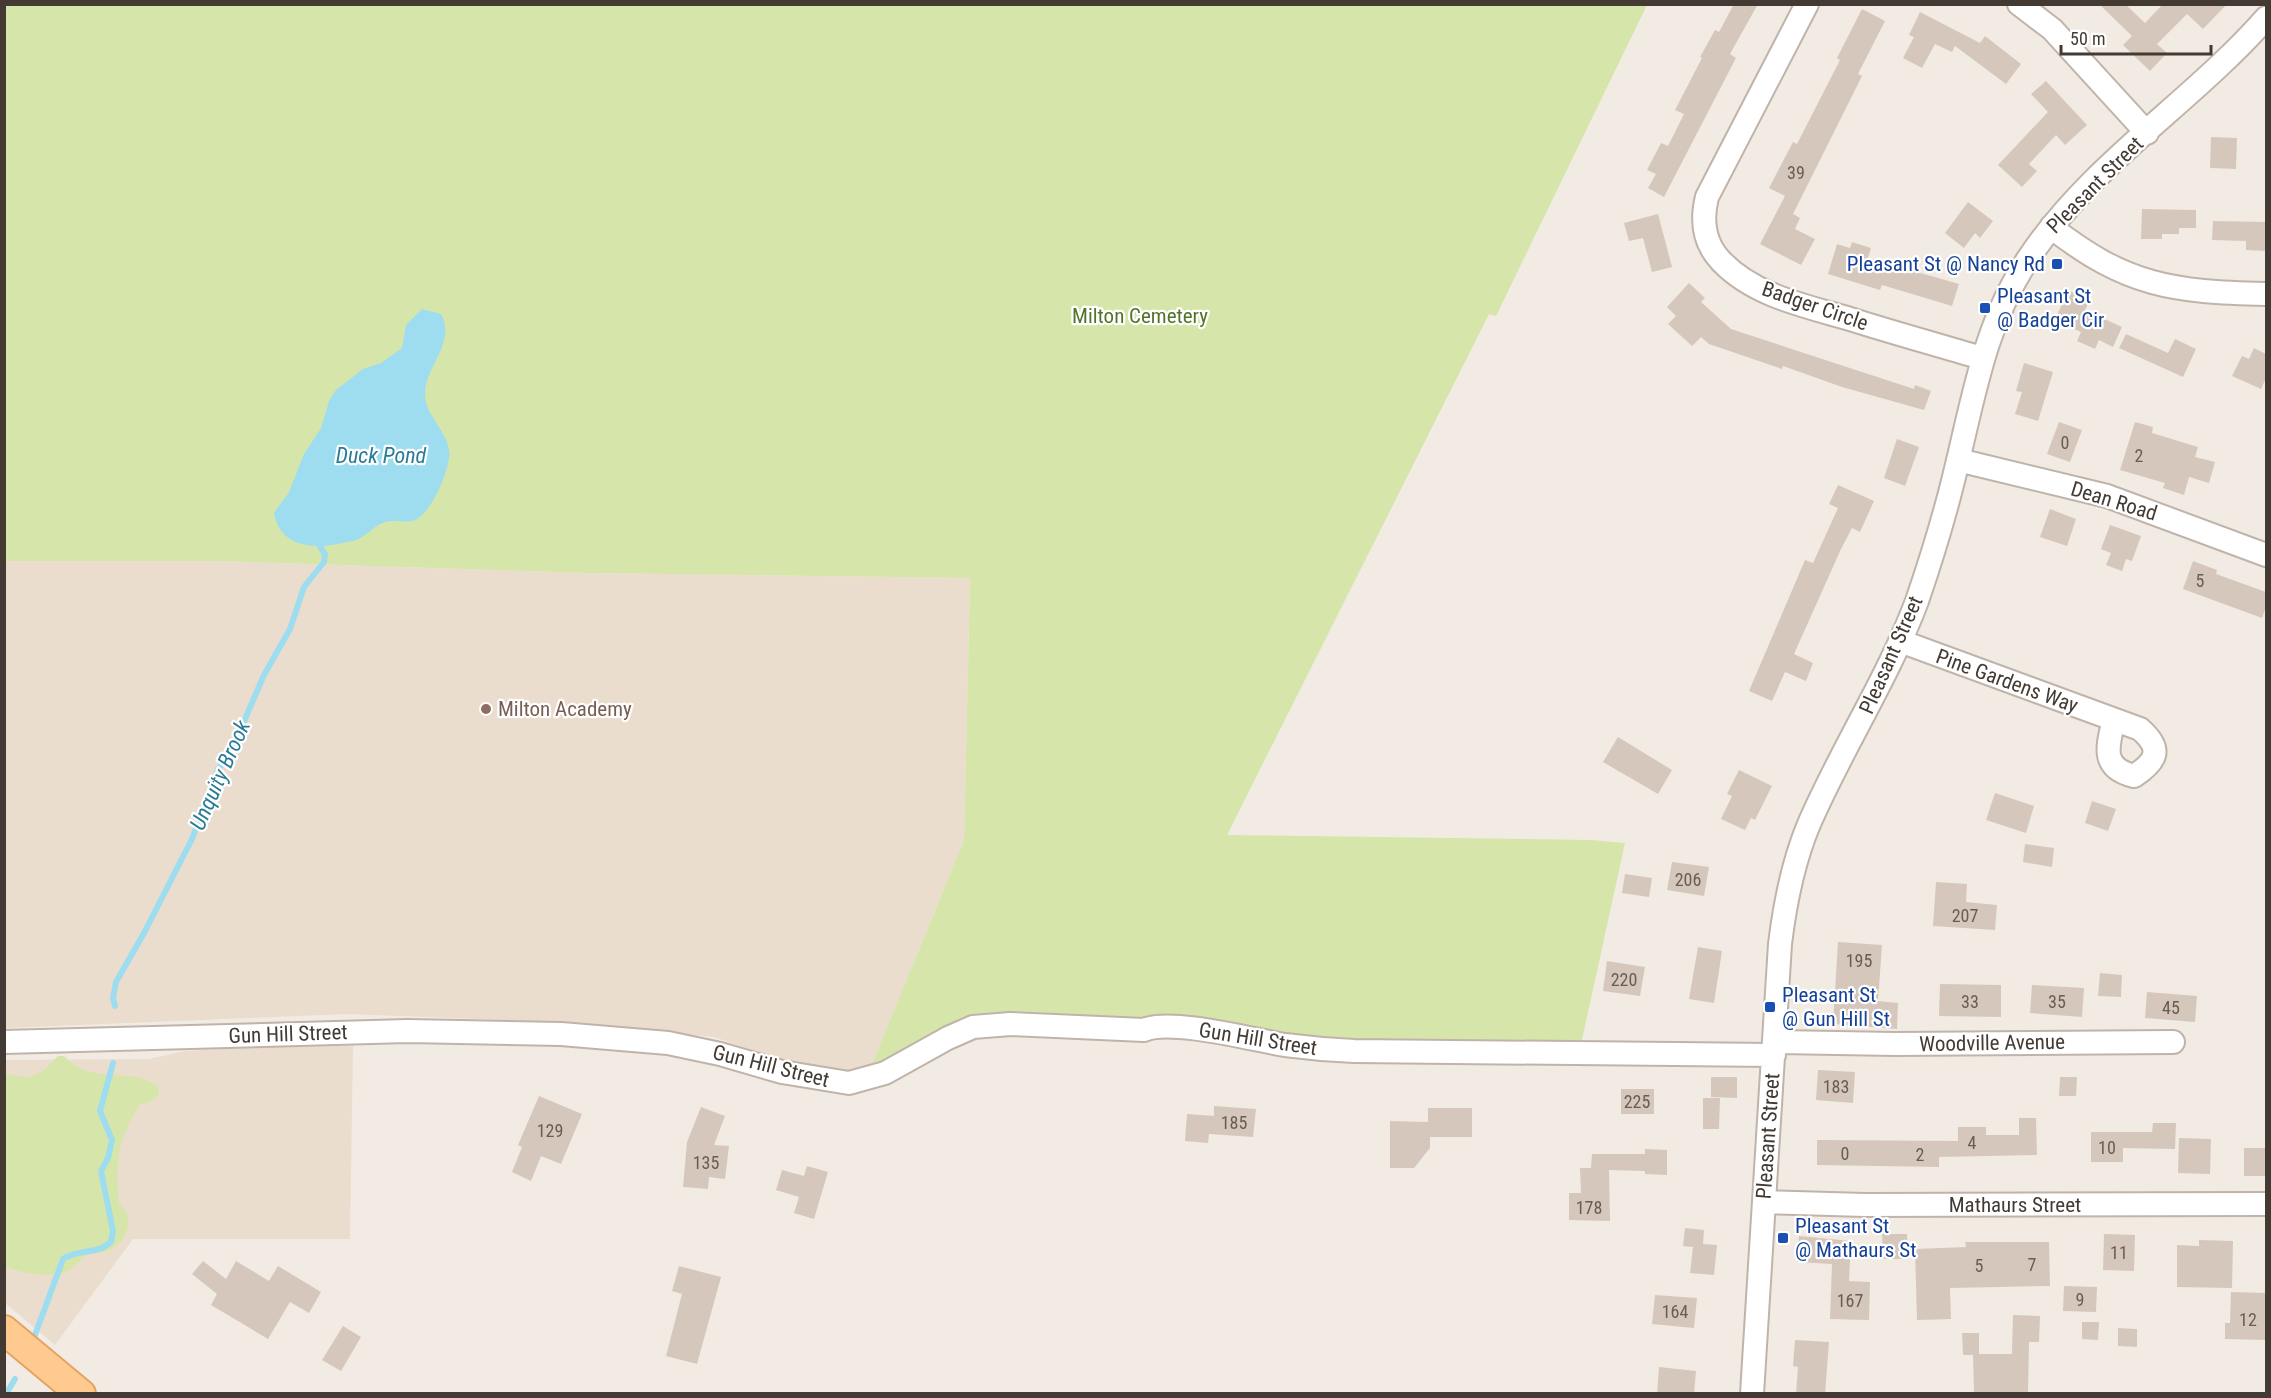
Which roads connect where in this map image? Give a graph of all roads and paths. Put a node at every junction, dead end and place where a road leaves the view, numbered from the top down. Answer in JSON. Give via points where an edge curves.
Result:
{"nodes":[{"id":1,"x":1808,"y":4,"type":"edge"},
{"id":2,"x":2019,"y":4,"type":"edge"},
{"id":3,"x":2266,"y":18,"type":"edge"},
{"id":4,"x":2147,"y":133,"type":"junction"},
{"id":5,"x":2051,"y":227,"type":"junction"},
{"id":6,"x":2266,"y":294,"type":"edge"},
{"id":7,"x":1982,"y":358,"type":"junction"},
{"id":8,"x":1958,"y":460,"type":"junction"},
{"id":9,"x":2266,"y":555,"type":"edge"},
{"id":10,"x":1900,"y":641,"type":"junction"},
{"id":11,"x":2114,"y":720,"type":"dead end"},
{"id":12,"x":4,"y":1042,"type":"edge"},
{"id":13,"x":2173,"y":1042,"type":"dead end"},
{"id":14,"x":1774,"y":1048,"type":"junction"},
{"id":15,"x":1764,"y":1202,"type":"junction"},
{"id":16,"x":2266,"y":1204,"type":"edge"},
{"id":17,"x":4,"y":1330,"type":"edge"},
{"id":18,"x":81,"y":1394,"type":"edge"},
{"id":19,"x":1752,"y":1394,"type":"edge"}],
"edges":[{"from":1,"to":7,"type":"street","name":"Badger Circle","via":[[1707,197],[1703,221],[1708,241],[1730,269],[1770,293]]},
{"from":2,"to":4,"type":"street","via":[[2052,29]]},
{"from":3,"to":4,"type":"street","name":"Pleasant Street","via":[[2225,62]]},
{"from":4,"to":5,"type":"street","name":"Pleasant Street"},
{"from":5,"to":6,"type":"street","via":[[2098,261],[2144,281],[2195,292]]},
{"from":5,"to":7,"type":"street","name":"Pleasant Street","via":[[2012,285]]},
{"from":7,"to":8,"type":"street","name":"Pleasant Street"},
{"from":8,"to":9,"type":"street","name":"Dean Road","via":[[2107,496]]},
{"from":8,"to":10,"type":"street","name":"Pleasant Street","via":[[1924,581]]},
{"from":10,"to":11,"type":"street","name":"Pine Gardens Way"},
{"from":10,"to":14,"type":"street","name":"Pleasant Street","via":[[1810,823],[1796,864],[1780,944]]},
{"from":12,"to":14,"type":"street","name":"Gun Hill Street","via":[[408,1031],[561,1034],[668,1043],[782,1072],[849,1083],[885,1073],[961,1032],[998,1024],[1183,1028],[1285,1045],[1354,1051]]},
{"from":13,"to":14,"type":"street","name":"Woodville Avenue"},
{"from":14,"to":15,"type":"street","name":"Pleasant Street"},
{"from":15,"to":16,"type":"street","name":"Mathaurs Street"},
{"from":15,"to":19,"type":"street","name":"Pleasant Street"},
{"from":17,"to":18,"type":"main road"}]}
